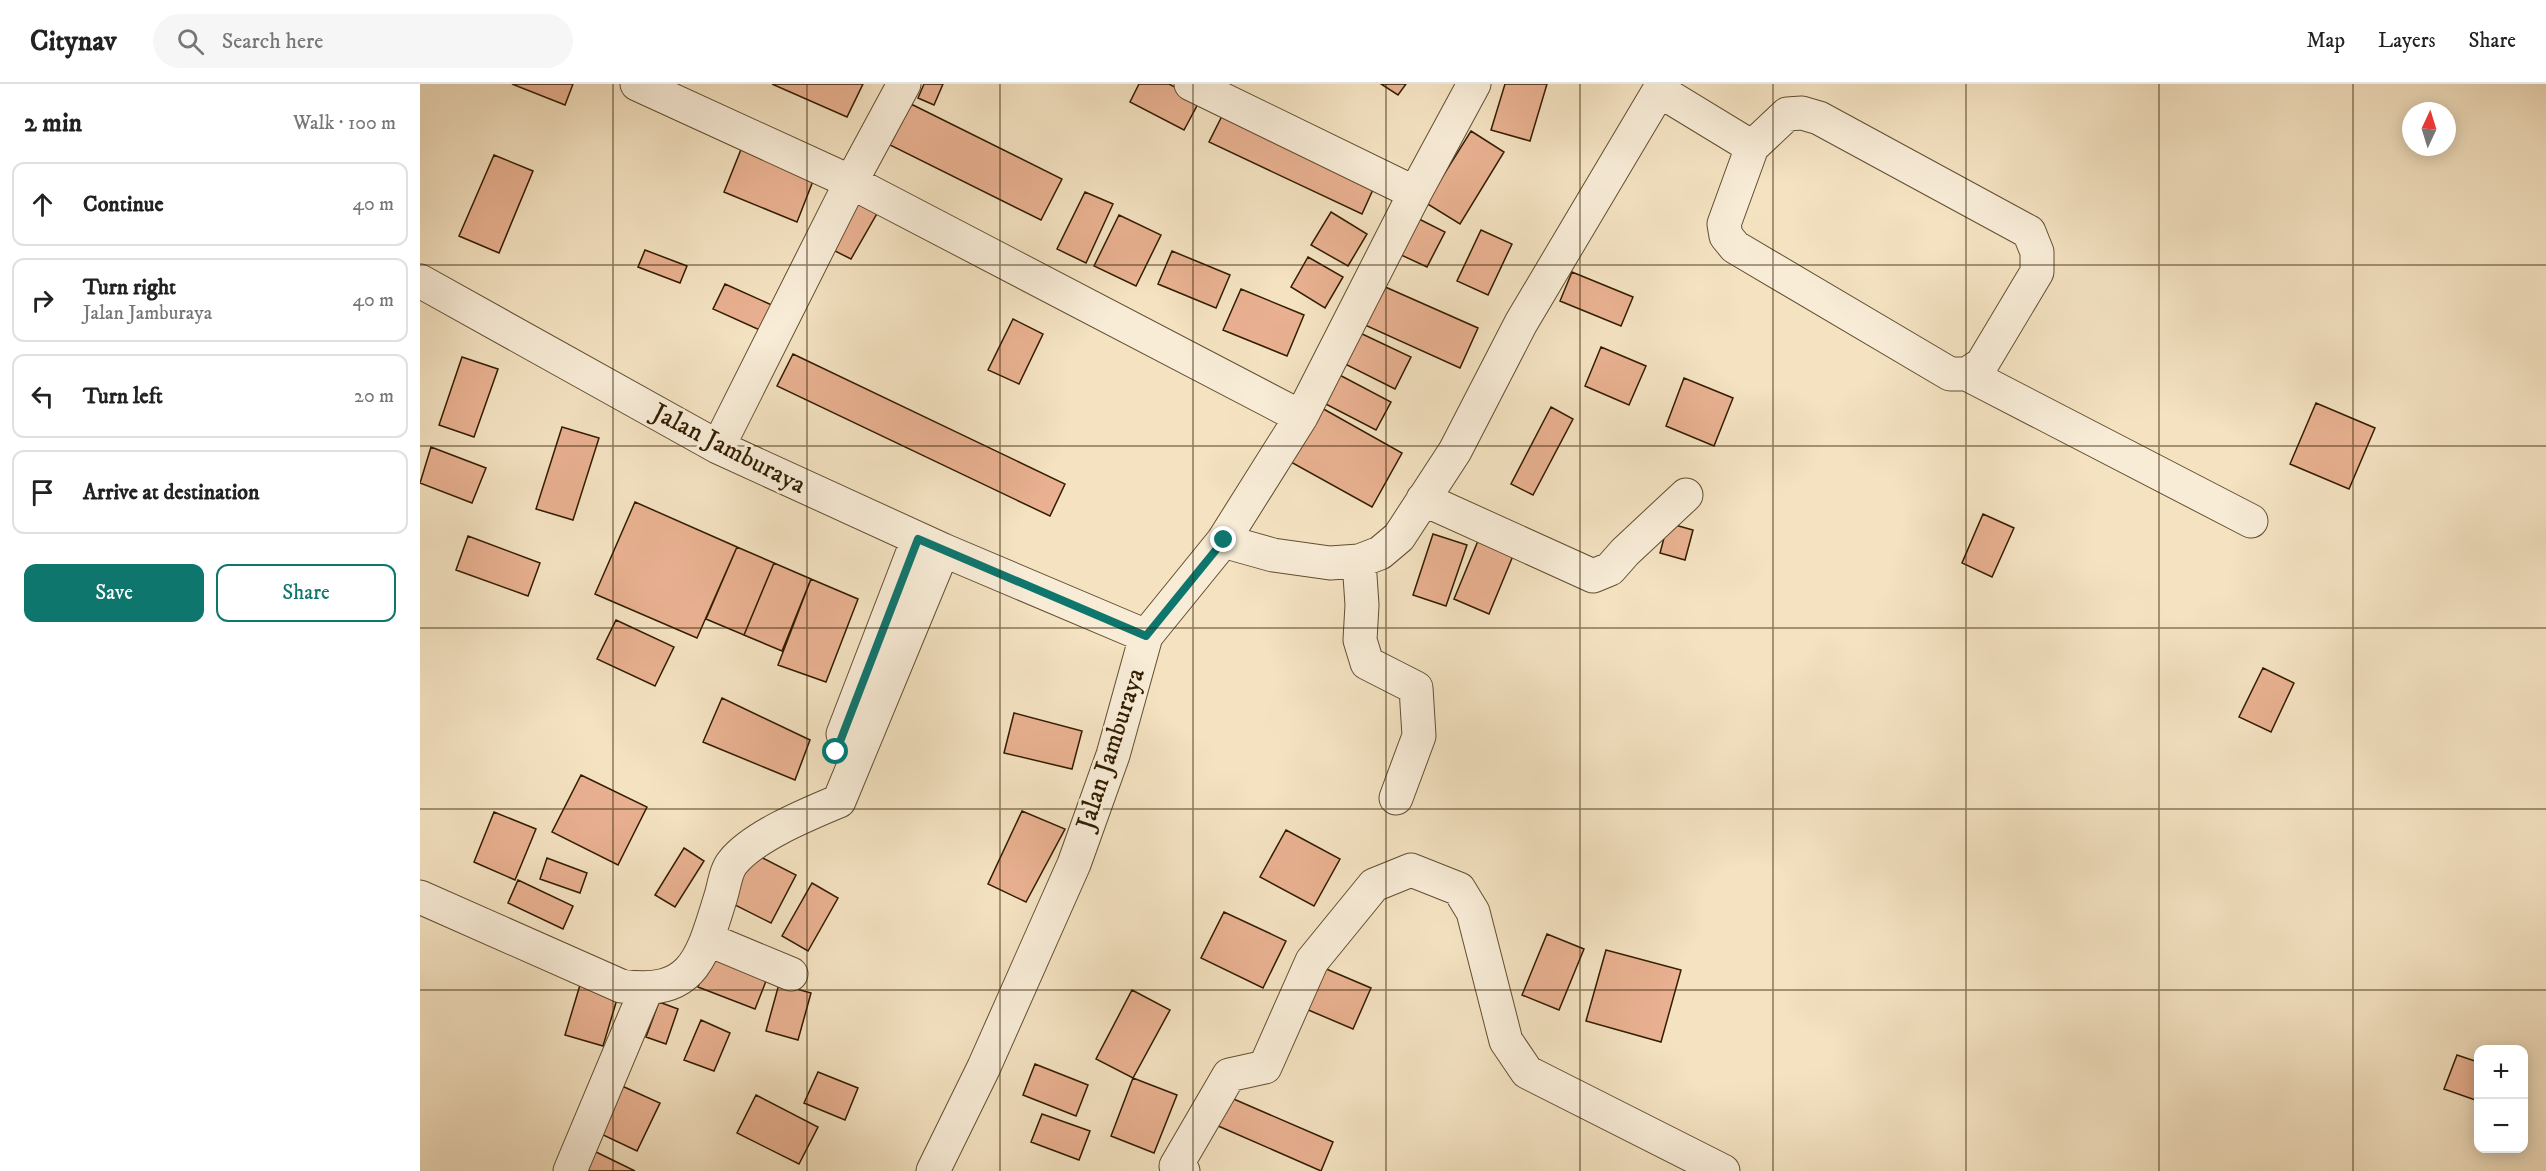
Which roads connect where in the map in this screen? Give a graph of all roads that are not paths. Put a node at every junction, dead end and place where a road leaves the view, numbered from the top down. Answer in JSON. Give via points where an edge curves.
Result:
{"nodes":[{"id":1,"x":637,"y":84,"type":"edge"},
{"id":2,"x":904,"y":84,"type":"edge"},
{"id":3,"x":1192,"y":84,"type":"edge"},
{"id":4,"x":1474,"y":84,"type":"edge"},
{"id":5,"x":1662,"y":87,"type":"edge"},
{"id":6,"x":1752,"y":147,"type":"junction"},
{"id":7,"x":851,"y":182,"type":"junction"},
{"id":8,"x":1415,"y":193,"type":"junction"},
{"id":9,"x":420,"y":281,"type":"edge"},
{"id":10,"x":1968,"y":374,"type":"junction"},
{"id":11,"x":1301,"y":417,"type":"junction"},
{"id":12,"x":718,"y":447,"type":"junction"},
{"id":13,"x":1686,"y":495,"type":"dead end"},
{"id":14,"x":1423,"y":499,"type":"junction"},
{"id":15,"x":2251,"y":521,"type":"dead end"},
{"id":16,"x":1223,"y":541,"type":"junction"},
{"id":17,"x":931,"y":545,"type":"junction"},
{"id":18,"x":1359,"y":561,"type":"junction"},
{"id":19,"x":1146,"y":636,"type":"junction"},
{"id":20,"x":1396,"y":798,"type":"dead end"},
{"id":21,"x":420,"y":897,"type":"edge"},
{"id":22,"x":707,"y":939,"type":"junction"},
{"id":23,"x":791,"y":974,"type":"dead end"},
{"id":24,"x":646,"y":990,"type":"junction"},
{"id":25,"x":1178,"y":1169,"type":"edge"},
{"id":26,"x":570,"y":1171,"type":"edge"},
{"id":27,"x":933,"y":1171,"type":"edge"},
{"id":28,"x":1723,"y":1171,"type":"edge"}],
"edges":[{"from":1,"to":7,"type":"street"},
{"from":2,"to":7,"type":"street"},
{"from":3,"to":8,"type":"street"},
{"from":4,"to":8,"type":"street"},
{"from":5,"to":6,"type":"street"},
{"from":5,"to":14,"type":"street","via":[[1521,323],[1455,451]]},
{"from":6,"to":10,"type":"street","via":[[1724,224],[1734,247],[1950,374]]},
{"from":6,"to":10,"type":"street","via":[[1787,114],[1819,118],[2029,232],[2037,252],[2037,272],[1982,364]]},
{"from":7,"to":11,"type":"street"},
{"from":7,"to":12,"type":"street"},
{"from":8,"to":11,"type":"street"},
{"from":9,"to":12,"type":"street","name":"Jalan Jamburaya"},
{"from":10,"to":15,"type":"street"},
{"from":11,"to":16,"type":"street"},
{"from":12,"to":17,"type":"street","name":"Jalan Jamburaya"},
{"from":13,"to":14,"type":"street","via":[[1610,569],[1593,576]]},
{"from":14,"to":18,"type":"street","via":[[1399,537],[1380,553]]},
{"from":16,"to":18,"type":"street","via":[[1273,555],[1330,563]]},
{"from":16,"to":19,"type":"street"},
{"from":17,"to":19,"type":"street","name":"Jalan Jamburaya"},
{"from":17,"to":22,"type":"street","via":[[825,785],[824,807],[751,844],[731,864]]},
{"from":18,"to":20,"type":"street","via":[[1360,640],[1367,663],[1416,688],[1418,696],[1419,736]]},
{"from":19,"to":27,"type":"street","name":"Jalan Jamburaya","via":[[1113,755],[1074,864]]},
{"from":21,"to":24,"type":"street","via":[[621,986]]},
{"from":22,"to":23,"type":"street"},
{"from":22,"to":24,"type":"street","via":[[686,977]]},
{"from":24,"to":26,"type":"street"},
{"from":25,"to":28,"type":"street","via":[[1229,1075],[1265,1067],[1312,961],[1374,885],[1411,870],[1459,889],[1473,912],[1506,1041],[1527,1072]]}]}
